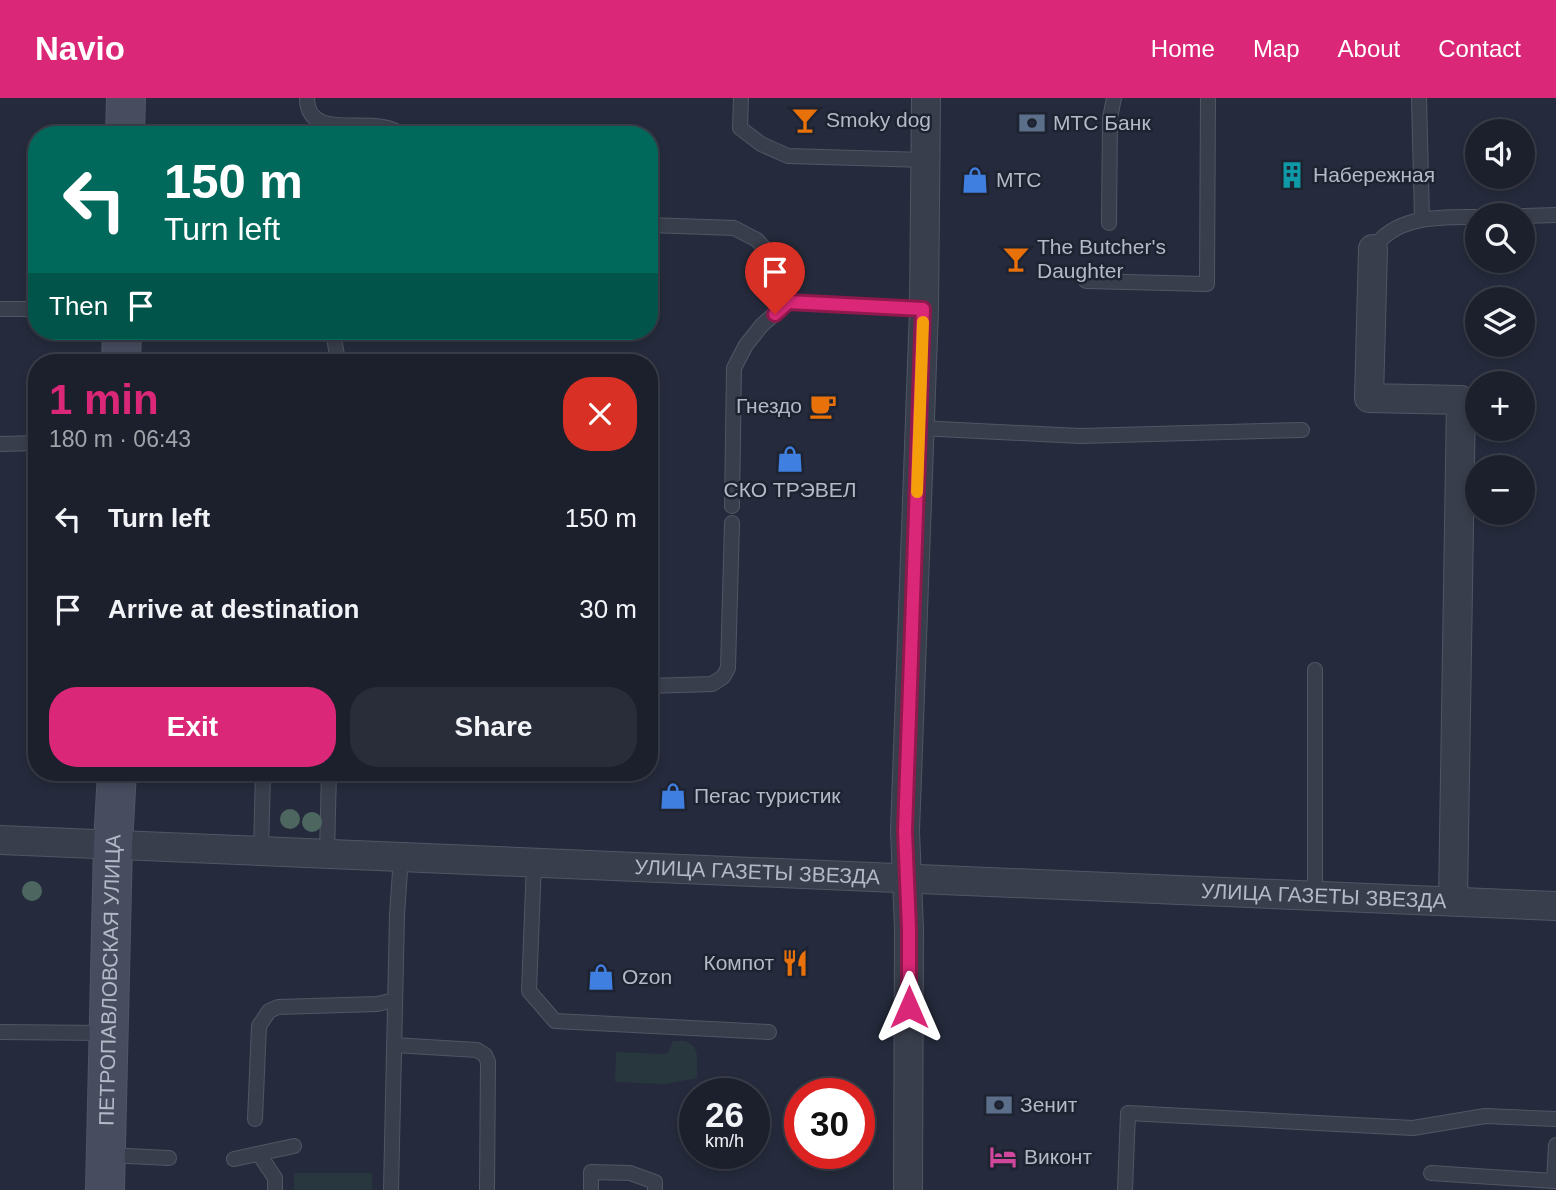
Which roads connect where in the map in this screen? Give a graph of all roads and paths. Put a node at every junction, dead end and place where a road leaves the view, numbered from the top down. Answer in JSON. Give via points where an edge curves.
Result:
{"nodes":[{"id":1,"x":126,"y":98,"type":"edge"},
{"id":2,"x":307,"y":98,"type":"edge"},
{"id":3,"x":741,"y":98,"type":"edge"},
{"id":4,"x":926,"y":98,"type":"edge"},
{"id":5,"x":1114,"y":98,"type":"edge"},
{"id":6,"x":1208,"y":98,"type":"edge"},
{"id":7,"x":1419,"y":98,"type":"edge"},
{"id":8,"x":125,"y":126,"type":"edge"},
{"id":9,"x":370,"y":126,"type":"edge"},
{"id":10,"x":925,"y":160,"type":"junction"},
{"id":11,"x":1556,"y":215,"type":"edge"},
{"id":12,"x":1535,"y":216,"type":"edge"},
{"id":13,"x":1465,"y":217,"type":"edge"},
{"id":14,"x":1422,"y":218,"type":"junction"},
{"id":15,"x":1109,"y":223,"type":"dead end"},
{"id":16,"x":658,"y":225,"type":"edge"},
{"id":17,"x":1373,"y":249,"type":"joint"},
{"id":18,"x":1086,"y":281,"type":"dead end"},
{"id":19,"x":788,"y":302,"type":"junction"},
{"id":20,"x":0,"y":309,"type":"edge"},
{"id":21,"x":28,"y":309,"type":"edge"},
{"id":22,"x":923,"y":309,"type":"junction"},
{"id":23,"x":919,"y":428,"type":"junction"},
{"id":24,"x":1302,"y":430,"type":"dead end"},
{"id":25,"x":28,"y":443,"type":"edge"},
{"id":26,"x":0,"y":444,"type":"edge"},
{"id":27,"x":732,"y":506,"type":"dead end"},
{"id":28,"x":732,"y":523,"type":"dead end"},
{"id":29,"x":1315,"y":670,"type":"dead end"},
{"id":30,"x":658,"y":686,"type":"edge"},
{"id":31,"x":116,"y":781,"type":"edge"},
{"id":32,"x":263,"y":781,"type":"edge"},
{"id":33,"x":328,"y":781,"type":"edge"},
{"id":34,"x":0,"y":840,"type":"edge"},
{"id":35,"x":113,"y":844,"type":"junction"},
{"id":36,"x":261,"y":851,"type":"junction"},
{"id":37,"x":327,"y":854,"type":"junction"},
{"id":38,"x":401,"y":856,"type":"junction"},
{"id":39,"x":534,"y":862,"type":"junction"},
{"id":40,"x":907,"y":879,"type":"junction"},
{"id":41,"x":1315,"y":895,"type":"junction"},
{"id":42,"x":1453,"y":901,"type":"junction"},
{"id":43,"x":1556,"y":906,"type":"edge"},
{"id":44,"x":395,"y":1000,"type":"junction"},
{"id":45,"x":0,"y":1032,"type":"edge"},
{"id":46,"x":769,"y":1032,"type":"dead end"},
{"id":47,"x":108,"y":1033,"type":"junction"},
{"id":48,"x":394,"y":1045,"type":"junction"},
{"id":49,"x":255,"y":1119,"type":"dead end"},
{"id":50,"x":1556,"y":1119,"type":"edge"},
{"id":51,"x":1556,"y":1145,"type":"edge"},
{"id":52,"x":293,"y":1146,"type":"dead end"},
{"id":53,"x":259,"y":1154,"type":"junction"},
{"id":54,"x":169,"y":1158,"type":"dead end"},
{"id":55,"x":234,"y":1159,"type":"dead end"},
{"id":56,"x":1555,"y":1166,"type":"edge"},
{"id":57,"x":106,"y":1173,"type":"edge"},
{"id":58,"x":1431,"y":1173,"type":"dead end"},
{"id":59,"x":275,"y":1190,"type":"edge"},
{"id":60,"x":391,"y":1190,"type":"edge"},
{"id":61,"x":487,"y":1190,"type":"edge"},
{"id":62,"x":591,"y":1190,"type":"edge"},
{"id":63,"x":655,"y":1190,"type":"edge"},
{"id":64,"x":908,"y":1190,"type":"edge"},
{"id":65,"x":1125,"y":1190,"type":"edge"}],
"edges":[{"from":1,"to":8,"type":"street"},
{"from":2,"to":9,"type":"lane","via":[[311,116],[321,123]]},
{"from":3,"to":10,"type":"lane","via":[[740,128],[788,156]]},
{"from":4,"to":10,"type":"street"},
{"from":5,"to":15,"type":"lane"},
{"from":6,"to":18,"type":"lane","via":[[1207,284]]},
{"from":7,"to":14,"type":"lane"},
{"from":10,"to":22,"type":"street"},
{"from":11,"to":12,"type":"lane"},
{"from":13,"to":14,"type":"lane"},
{"from":14,"to":17,"type":"lane","via":[[1382,236]]},
{"from":16,"to":19,"type":"lane","via":[[734,228],[757,240],[779,265]]},
{"from":17,"to":42,"type":"street","via":[[1369,398],[1461,400]]},
{"from":19,"to":22,"type":"lane"},
{"from":19,"to":27,"type":"lane","via":[[746,345],[734,368]]},
{"from":20,"to":21,"type":"lane"},
{"from":22,"to":23,"type":"street"},
{"from":23,"to":24,"type":"lane","via":[[1080,436]]},
{"from":23,"to":40,"type":"street","via":[[905,817]]},
{"from":25,"to":26,"type":"lane"},
{"from":28,"to":30,"type":"lane","via":[[728,668],[712,684]]},
{"from":29,"to":41,"type":"lane"},
{"from":31,"to":35,"type":"street","name":"ПЕТРОПАВЛОВСКАЯ УЛИЦА"},
{"from":32,"to":36,"type":"lane"},
{"from":33,"to":37,"type":"lane"},
{"from":34,"to":35,"type":"street","name":"УЛИЦА ГАЗЕТЫ ЗВЕЗДА"},
{"from":35,"to":36,"type":"street","name":"УЛИЦА ГАЗЕТЫ ЗВЕЗДА"},
{"from":35,"to":47,"type":"street","name":"ПЕТРОПАВЛОВСКАЯ УЛИЦА"},
{"from":36,"to":37,"type":"street","name":"УЛИЦА ГАЗЕТЫ ЗВЕЗДА"},
{"from":37,"to":38,"type":"street","name":"УЛИЦА ГАЗЕТЫ ЗВЕЗДА"},
{"from":38,"to":39,"type":"street","name":"УЛИЦА ГАЗЕТЫ ЗВЕЗДА"},
{"from":38,"to":44,"type":"lane"},
{"from":39,"to":40,"type":"street","name":"УЛИЦА ГАЗЕТЫ ЗВЕЗДА"},
{"from":39,"to":46,"type":"lane","via":[[529,991],[555,1021]]},
{"from":40,"to":41,"type":"street","name":"УЛИЦА ГАЗЕТЫ ЗВЕЗДА"},
{"from":40,"to":64,"type":"street"},
{"from":41,"to":42,"type":"street","name":"УЛИЦА ГАЗЕТЫ ЗВЕЗДА"},
{"from":42,"to":43,"type":"street","name":"УЛИЦА ГАЗЕТЫ ЗВЕЗДА"},
{"from":44,"to":48,"type":"lane"},
{"from":44,"to":49,"type":"lane","via":[[269,1011],[259,1026]]},
{"from":45,"to":47,"type":"lane"},
{"from":47,"to":57,"type":"street","name":"ПЕТРОПАВЛОВСКАЯ УЛИЦА"},
{"from":48,"to":60,"type":"lane"},
{"from":48,"to":61,"type":"lane","via":[[477,1049],[485,1055]]},
{"from":50,"to":65,"type":"lane","via":[[1485,1116],[1413,1128],[1128,1114]]},
{"from":51,"to":56,"type":"lane"},
{"from":52,"to":53,"type":"lane"},
{"from":53,"to":55,"type":"lane"},
{"from":53,"to":59,"type":"lane","via":[[275,1178]]},
{"from":54,"to":57,"type":"lane"},
{"from":56,"to":58,"type":"lane","via":[[1554,1181]]},
{"from":62,"to":63,"type":"lane","via":[[591,1172],[630,1173],[655,1182]]}]}
